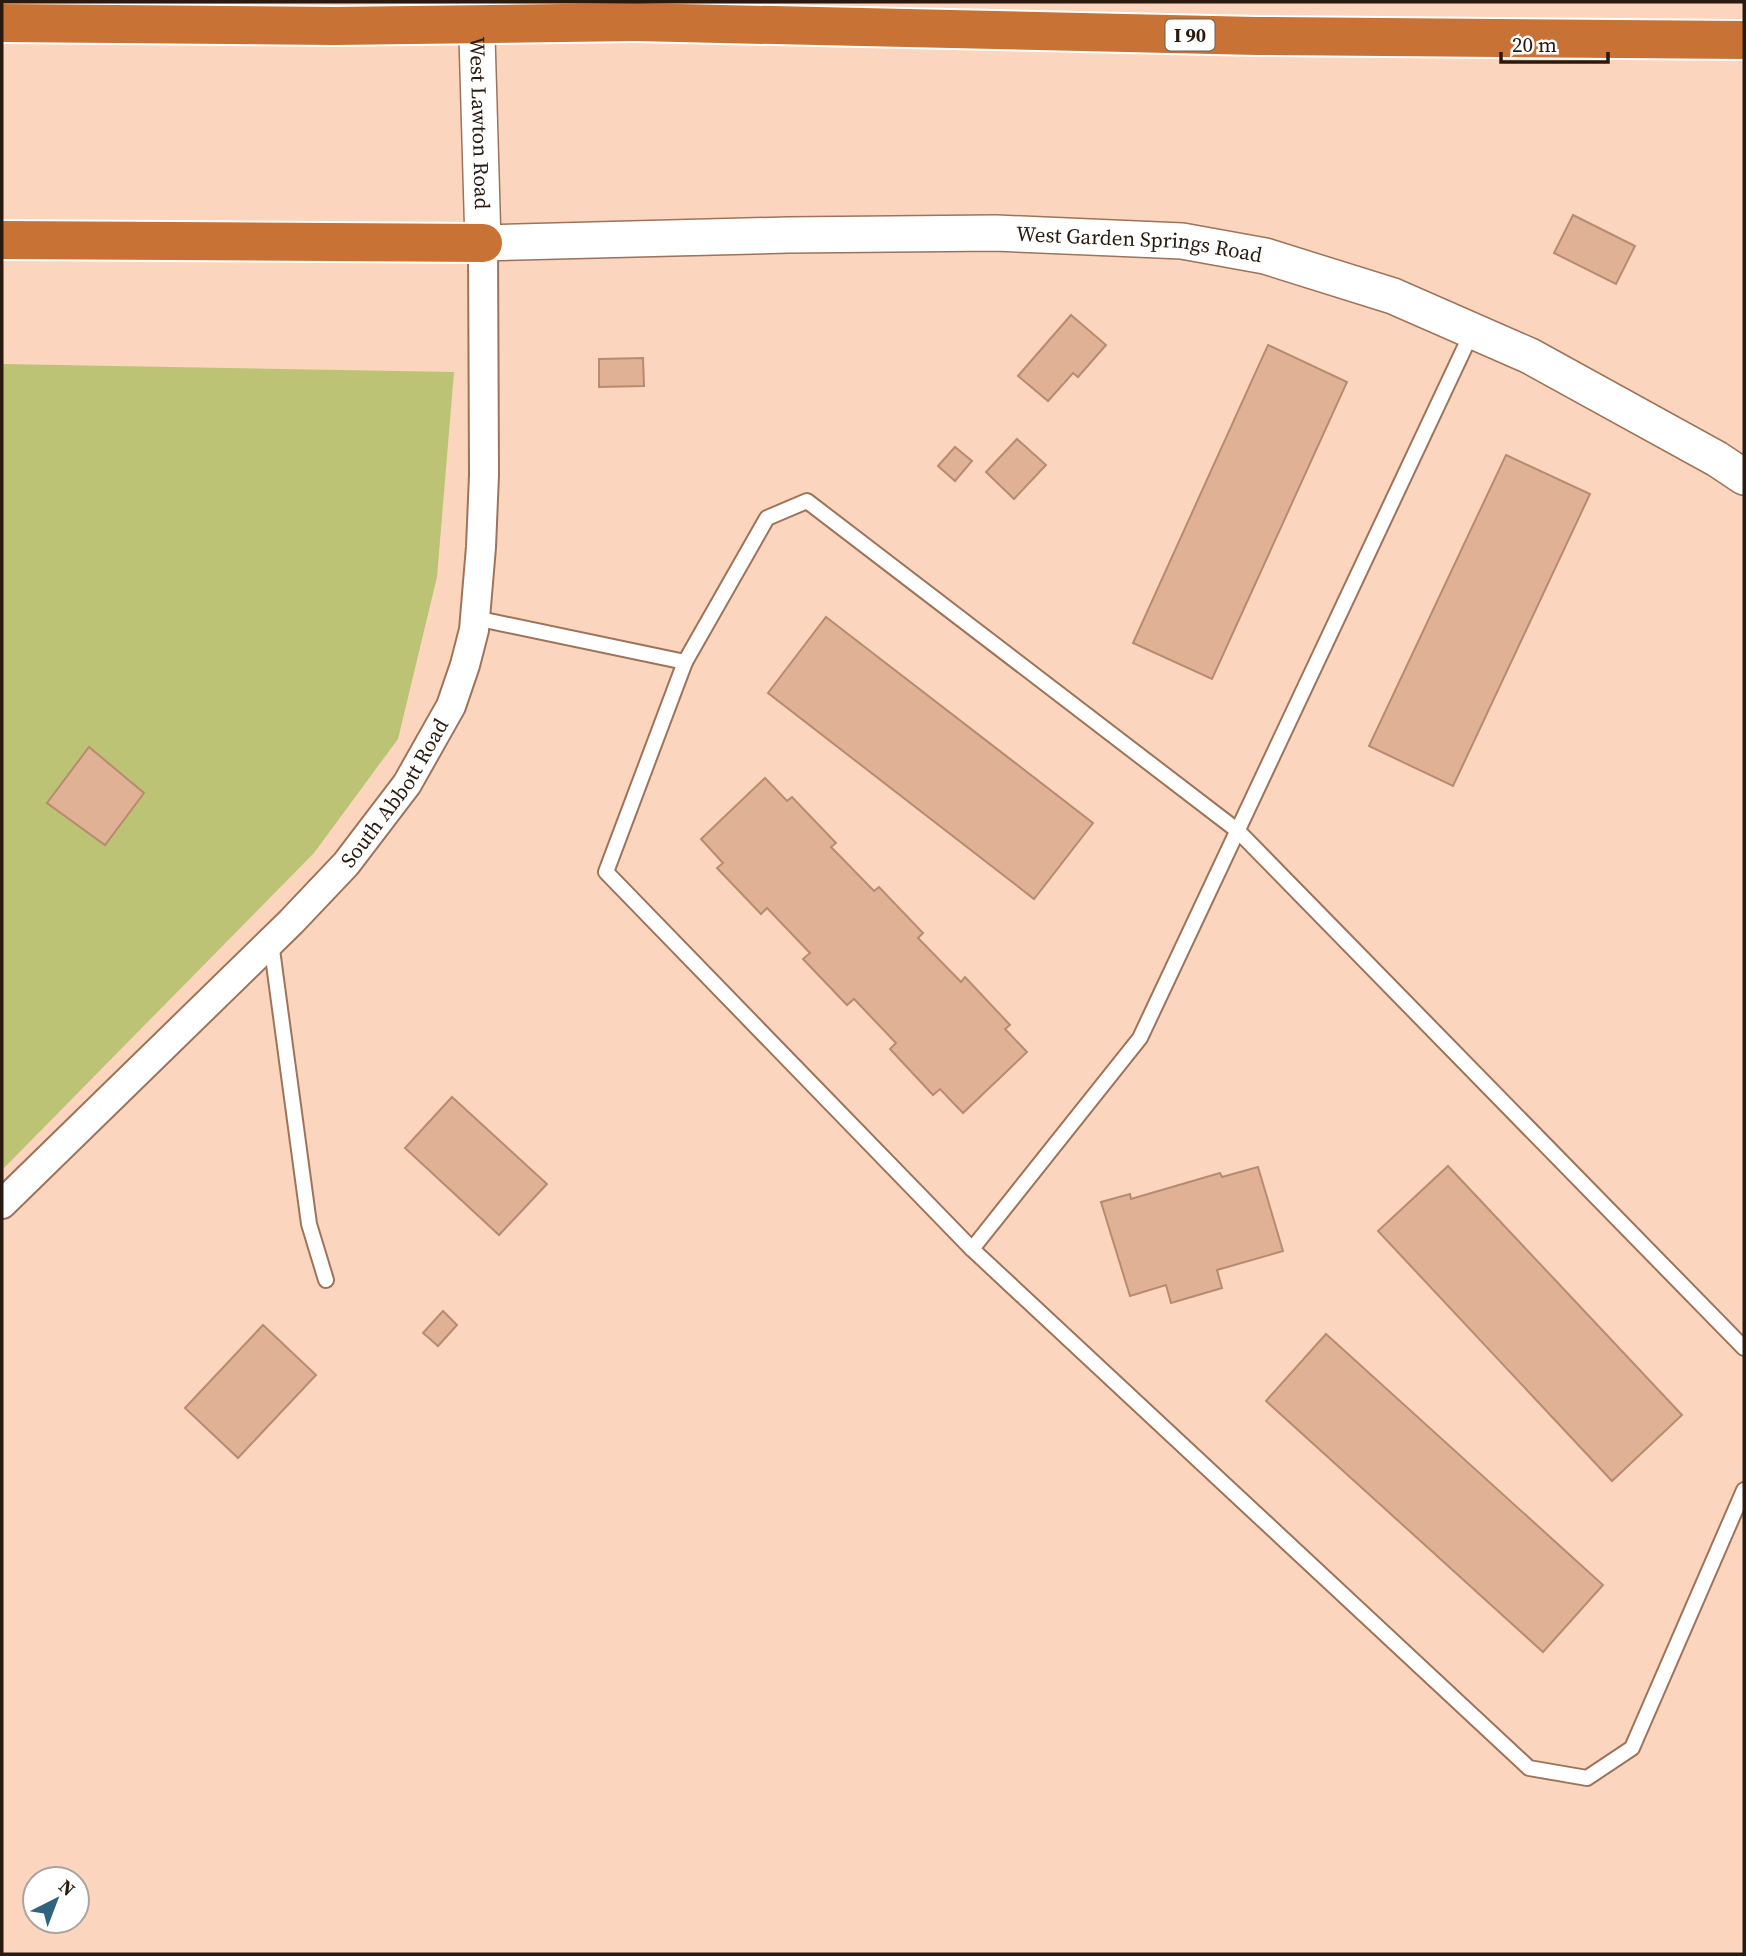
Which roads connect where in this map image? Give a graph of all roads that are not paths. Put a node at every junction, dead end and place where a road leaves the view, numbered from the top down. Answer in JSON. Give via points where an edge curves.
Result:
{"nodes":[{"id":1,"x":476,"y":2,"type":"edge"},
{"id":2,"x":2,"y":23,"type":"edge"},
{"id":3,"x":1744,"y":40,"type":"edge"},
{"id":4,"x":2,"y":240,"type":"edge"},
{"id":5,"x":483,"y":243,"type":"junction"},
{"id":6,"x":1472,"y":331,"type":"junction"},
{"id":7,"x":1744,"y":477,"type":"edge"},
{"id":8,"x":475,"y":618,"type":"junction"},
{"id":9,"x":685,"y":662,"type":"junction"},
{"id":10,"x":1238,"y":831,"type":"junction"},
{"id":11,"x":271,"y":941,"type":"junction"},
{"id":12,"x":2,"y":1204,"type":"edge"},
{"id":13,"x":972,"y":1249,"type":"junction"},
{"id":14,"x":326,"y":1280,"type":"dead end"},
{"id":15,"x":1744,"y":1348,"type":"edge"},
{"id":16,"x":1744,"y":1490,"type":"edge"}],
"edges":[{"from":1,"to":5,"type":"street","name":"West Lawton Road"},
{"from":2,"to":3,"type":"highway","number":"I 90","bridge":true,"via":[[335,26],[636,22],[1243,36]]},
{"from":4,"to":5,"type":"highway"},
{"from":5,"to":6,"type":"street","name":"West Garden Springs Road","via":[[996,233],[1182,241],[1265,256],[1393,296]]},
{"from":5,"to":8,"type":"street","name":"South Abbott Road","via":[[484,475]]},
{"from":6,"to":7,"type":"street","name":"West Garden Springs Road","via":[[1530,356]]},
{"from":6,"to":10,"type":"lane"},
{"from":8,"to":9,"type":"lane"},
{"from":8,"to":11,"type":"street","name":"South Abbott Road","via":[[450,706],[407,784],[346,864]]},
{"from":9,"to":10,"type":"lane","via":[[767,518],[807,501]]},
{"from":9,"to":13,"type":"lane","via":[[606,872]]},
{"from":10,"to":13,"type":"lane","via":[[1140,1038]]},
{"from":10,"to":15,"type":"lane"},
{"from":11,"to":12,"type":"street","name":"South Abbott Road"},
{"from":11,"to":14,"type":"lane","via":[[309,1224]]},
{"from":13,"to":16,"type":"lane","via":[[1529,1768],[1587,1778],[1632,1748]]}]}
